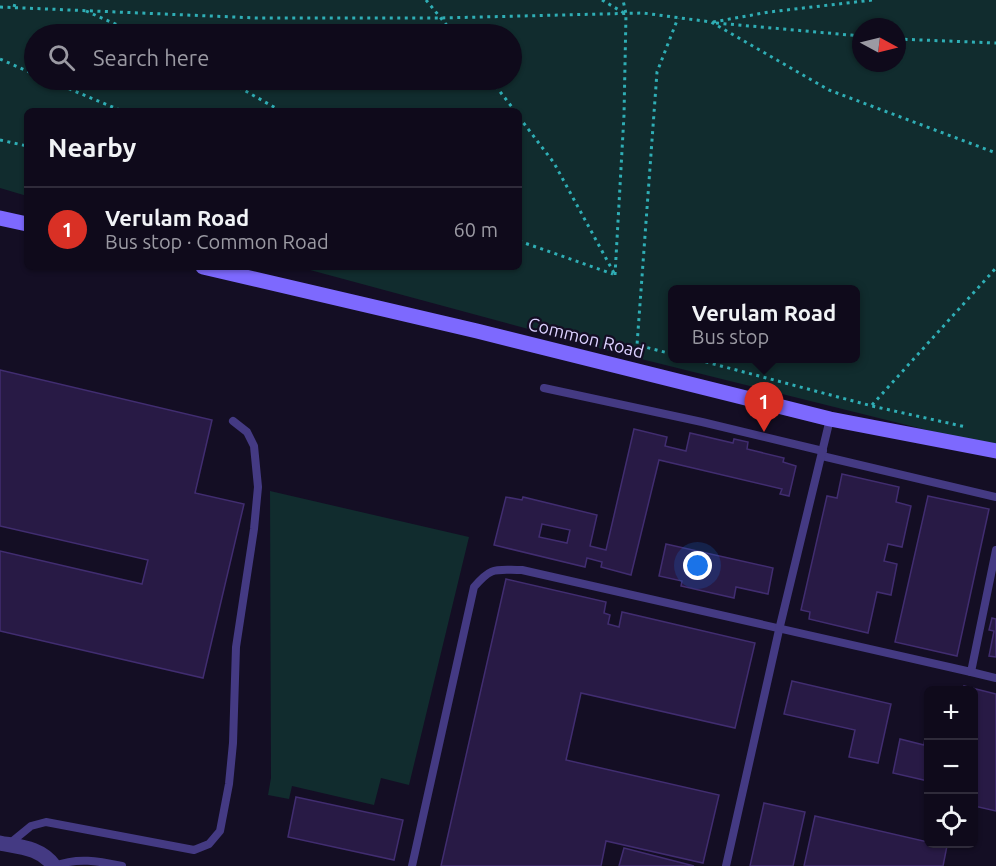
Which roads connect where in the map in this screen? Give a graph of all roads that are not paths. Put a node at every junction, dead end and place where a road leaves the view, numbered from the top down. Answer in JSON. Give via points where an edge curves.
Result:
{"nodes":[{"id":1,"x":0,"y":218,"type":"edge"},
{"id":2,"x":24,"y":223,"type":"edge"},
{"id":3,"x":216,"y":270,"type":"edge"},
{"id":4,"x":544,"y":388,"type":"dead end"},
{"id":5,"x":830,"y":419,"type":"junction"},
{"id":6,"x":233,"y":421,"type":"dead end"},
{"id":7,"x":996,"y":452,"type":"edge"},
{"id":8,"x":822,"y":454,"type":"junction"},
{"id":9,"x":996,"y":497,"type":"edge"},
{"id":10,"x":996,"y":550,"type":"edge"},
{"id":11,"x":779,"y":630,"type":"junction"},
{"id":12,"x":971,"y":672,"type":"junction"},
{"id":13,"x":996,"y":678,"type":"edge"},
{"id":14,"x":4,"y":843,"type":"edge"},
{"id":15,"x":54,"y":866,"type":"edge"},
{"id":16,"x":122,"y":866,"type":"edge"},
{"id":17,"x":412,"y":866,"type":"edge"},
{"id":18,"x":726,"y":866,"type":"edge"}],
"edges":[{"from":1,"to":2,"type":"street"},
{"from":3,"to":5,"type":"street","name":"Common Road"},
{"from":4,"to":8,"type":"lane","via":[[702,422]]},
{"from":5,"to":7,"type":"street","name":"Common Road"},
{"from":5,"to":8,"type":"lane"},
{"from":6,"to":14,"type":"lane","via":[[247,432],[254,446],[258,487],[236,647],[234,743],[220,831],[209,844],[194,850],[46,822],[31,826]]},
{"from":8,"to":9,"type":"lane"},
{"from":8,"to":11,"type":"lane"},
{"from":10,"to":12,"type":"lane"},
{"from":11,"to":12,"type":"lane"},
{"from":11,"to":17,"type":"lane","via":[[522,570],[487,573],[474,587]]},
{"from":11,"to":18,"type":"lane"},
{"from":12,"to":13,"type":"lane"},
{"from":14,"to":15,"type":"street","via":[[46,855]]},
{"from":15,"to":16,"type":"lane","via":[[69,860]]}]}
